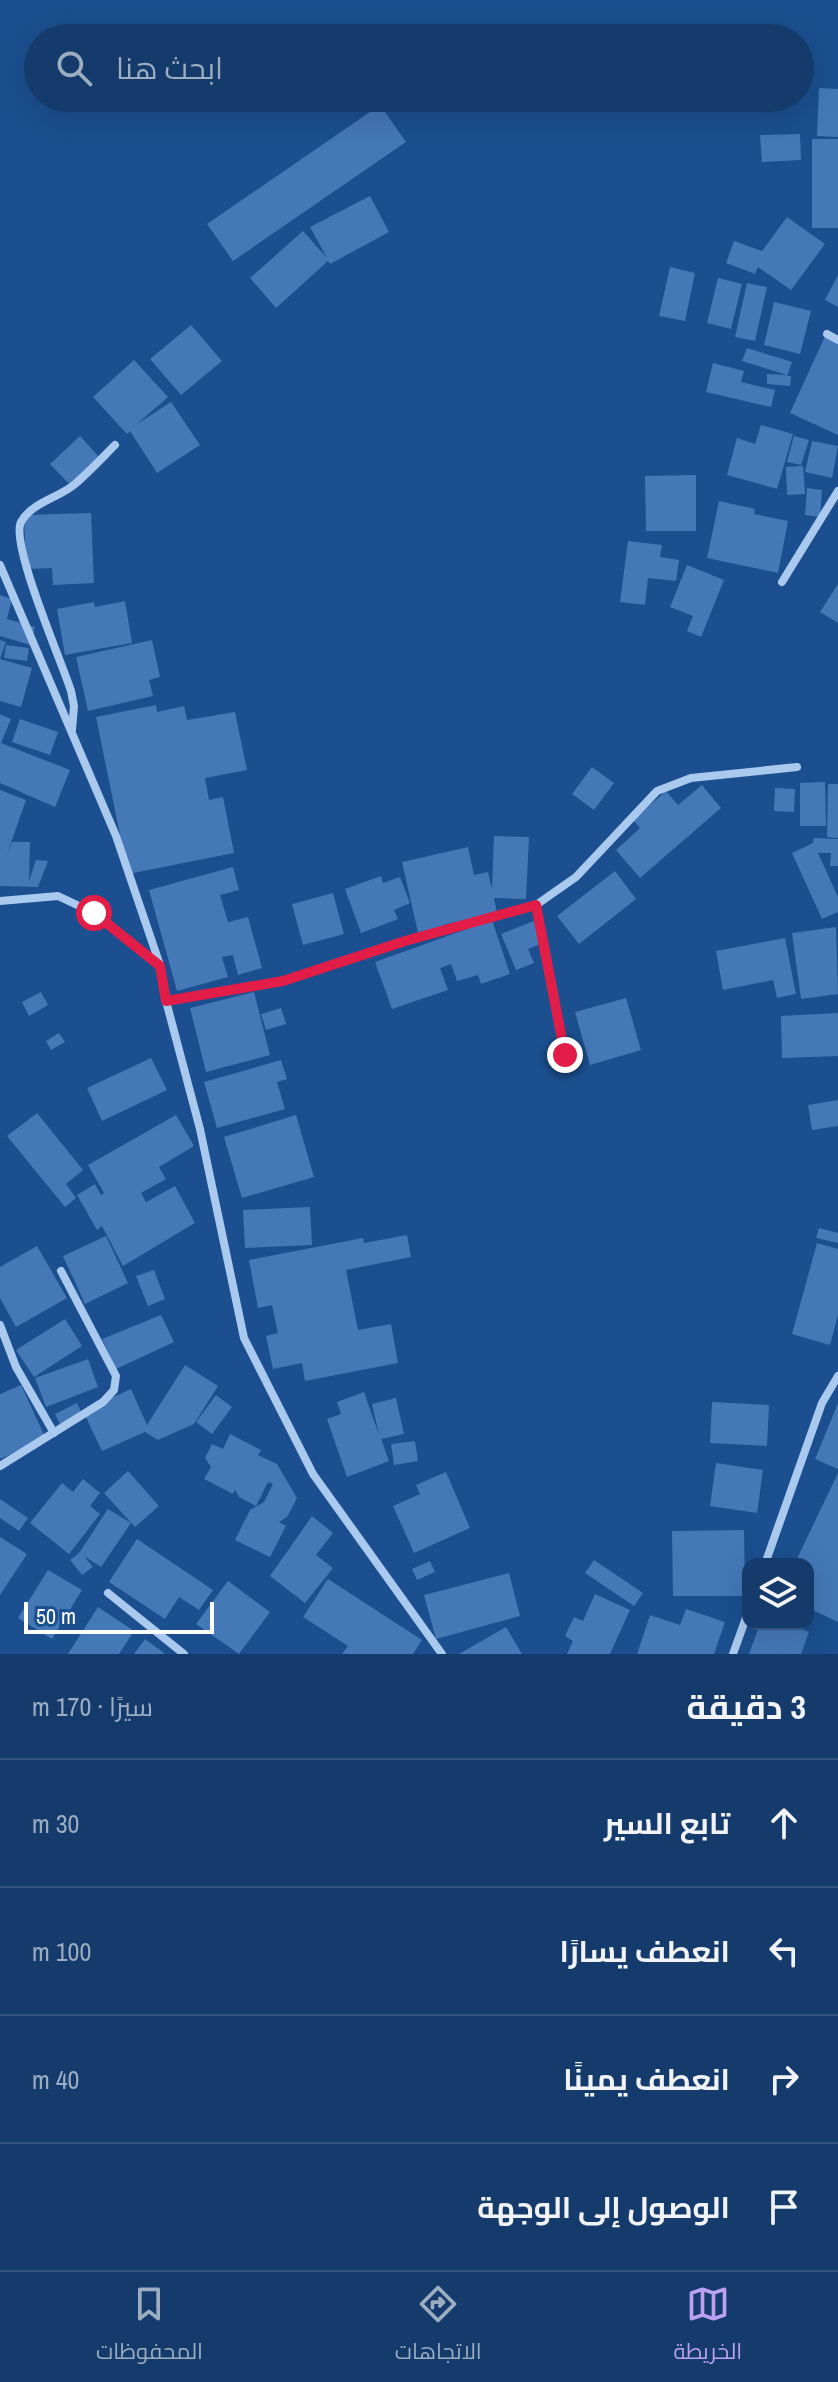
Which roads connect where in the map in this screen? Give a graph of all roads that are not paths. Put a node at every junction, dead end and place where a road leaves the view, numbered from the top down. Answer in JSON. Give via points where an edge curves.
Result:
{"nodes":[{"id":1,"x":827,"y":334,"type":"dead end"},
{"id":2,"x":838,"y":340,"type":"edge"},
{"id":3,"x":115,"y":445,"type":"dead end"},
{"id":4,"x":838,"y":491,"type":"edge"},
{"id":5,"x":0,"y":565,"type":"edge"},
{"id":6,"x":782,"y":582,"type":"dead end"},
{"id":7,"x":72,"y":732,"type":"junction"},
{"id":8,"x":797,"y":767,"type":"dead end"},
{"id":9,"x":0,"y":901,"type":"edge"},
{"id":10,"x":536,"y":905,"type":"junction"},
{"id":11,"x":160,"y":966,"type":"junction"},
{"id":12,"x":166,"y":1001,"type":"junction"},
{"id":13,"x":565,"y":1055,"type":"dead end"},
{"id":14,"x":61,"y":1271,"type":"dead end"},
{"id":15,"x":0,"y":1325,"type":"edge"},
{"id":16,"x":838,"y":1376,"type":"edge"},
{"id":17,"x":54,"y":1433,"type":"junction"},
{"id":18,"x":0,"y":1466,"type":"edge"},
{"id":19,"x":767,"y":1558,"type":"edge"},
{"id":20,"x":108,"y":1593,"type":"dead end"},
{"id":21,"x":742,"y":1629,"type":"edge"},
{"id":22,"x":439,"y":1653,"type":"edge"},
{"id":23,"x":184,"y":1654,"type":"edge"},
{"id":24,"x":733,"y":1654,"type":"edge"}],
"edges":[{"from":1,"to":2,"type":"street"},
{"from":3,"to":7,"type":"street","via":[[74,485],[33,509],[18,534],[71,691]]},
{"from":4,"to":6,"type":"street"},
{"from":5,"to":7,"type":"street"},
{"from":7,"to":11,"type":"street","via":[[138,894]]},
{"from":8,"to":10,"type":"street","via":[[691,778],[657,791],[576,877]]},
{"from":9,"to":11,"type":"street","via":[[58,896],[94,913]]},
{"from":10,"to":12,"type":"street","via":[[283,981]]},
{"from":10,"to":13,"type":"street"},
{"from":11,"to":12,"type":"street"},
{"from":12,"to":22,"type":"street","via":[[200,1129],[244,1338],[313,1474]]},
{"from":14,"to":17,"type":"street","via":[[116,1376],[114,1390],[103,1402]]},
{"from":15,"to":17,"type":"street","via":[[16,1367]]},
{"from":16,"to":19,"type":"street","via":[[822,1403]]},
{"from":17,"to":18,"type":"street"},
{"from":20,"to":23,"type":"street"},
{"from":21,"to":24,"type":"street"}]}
